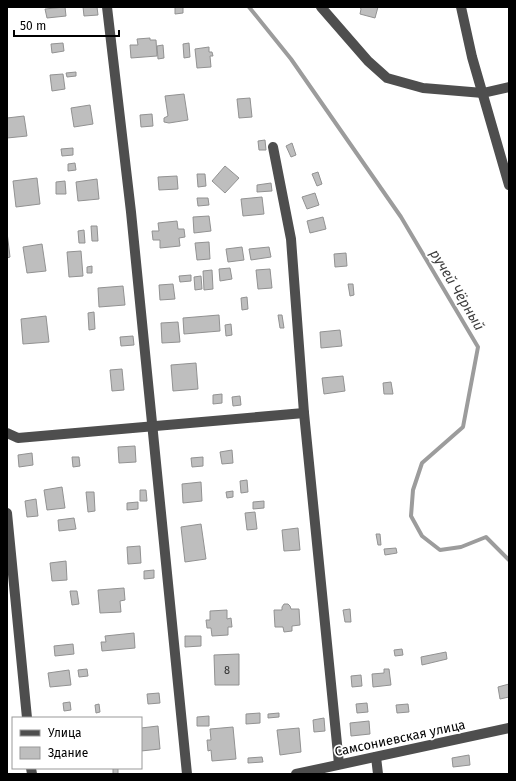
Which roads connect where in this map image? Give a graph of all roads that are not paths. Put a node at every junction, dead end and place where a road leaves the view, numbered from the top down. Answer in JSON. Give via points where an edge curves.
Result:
{"nodes":[{"id":1,"x":107,"y":7,"type":"edge"},
{"id":2,"x":321,"y":7,"type":"edge"},
{"id":3,"x":461,"y":7,"type":"edge"},
{"id":4,"x":509,"y":87,"type":"edge"},
{"id":5,"x":483,"y":93,"type":"junction"},
{"id":6,"x":273,"y":147,"type":"dead end"},
{"id":7,"x":509,"y":185,"type":"edge"},
{"id":8,"x":304,"y":414,"type":"junction"},
{"id":9,"x":152,"y":427,"type":"junction"},
{"id":10,"x":7,"y":433,"type":"edge"},
{"id":11,"x":7,"y":513,"type":"edge"},
{"id":12,"x":27,"y":717,"type":"edge"},
{"id":13,"x":509,"y":728,"type":"edge"},
{"id":14,"x":376,"y":757,"type":"junction"},
{"id":15,"x":339,"y":764,"type":"junction"},
{"id":16,"x":187,"y":774,"type":"edge"},
{"id":17,"x":296,"y":774,"type":"edge"},
{"id":18,"x":378,"y":774,"type":"edge"}],
"edges":[{"from":1,"to":9,"type":"street","via":[[131,212]]},
{"from":2,"to":5,"type":"street","via":[[368,61],[387,78],[423,88]]},
{"from":3,"to":5,"type":"street"},
{"from":4,"to":5,"type":"street"},
{"from":5,"to":7,"type":"street"},
{"from":6,"to":8,"type":"street","via":[[291,239]]},
{"from":8,"to":9,"type":"street"},
{"from":8,"to":15,"type":"street"},
{"from":9,"to":10,"type":"street","via":[[18,438]]},
{"from":9,"to":16,"type":"street"},
{"from":11,"to":12,"type":"street"},
{"from":13,"to":14,"type":"street","name":"Самсониевская улица"},
{"from":14,"to":15,"type":"street","name":"Самсониевская улица"},
{"from":14,"to":18,"type":"street"},
{"from":15,"to":17,"type":"street","name":"Самсониевская улица"}]}
